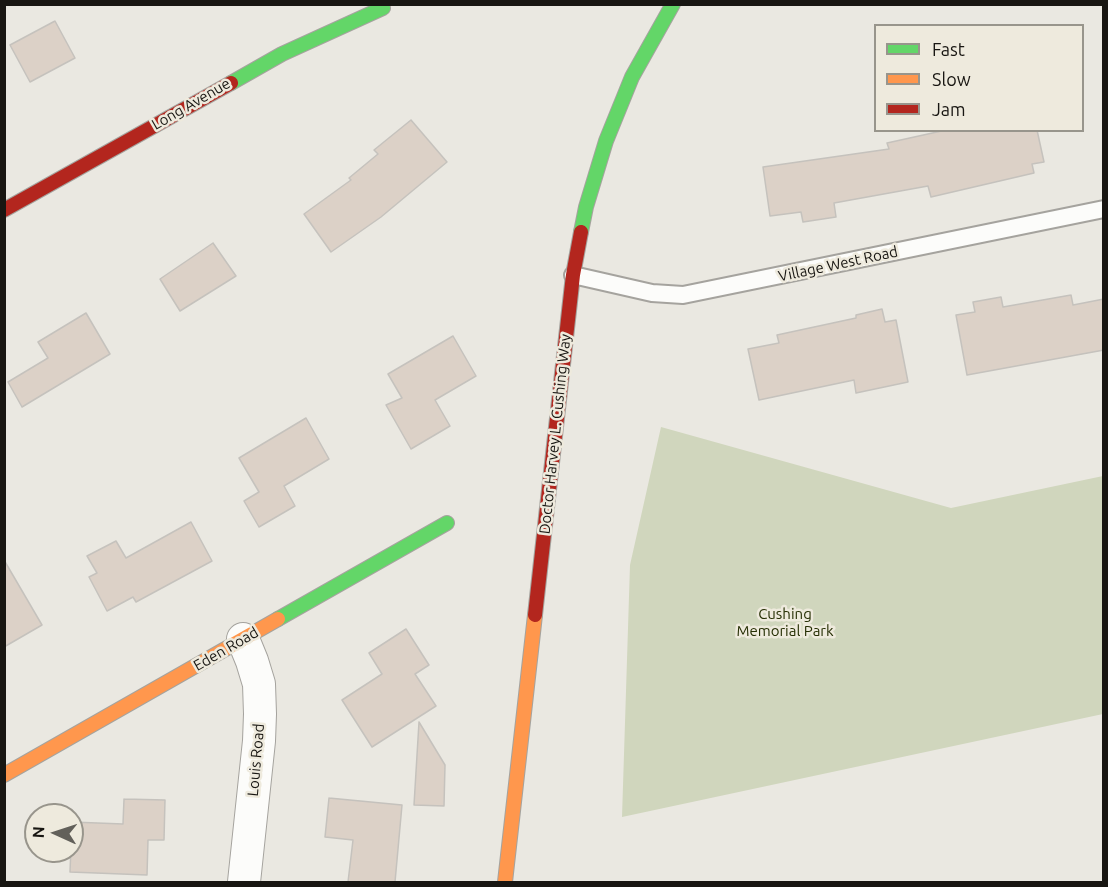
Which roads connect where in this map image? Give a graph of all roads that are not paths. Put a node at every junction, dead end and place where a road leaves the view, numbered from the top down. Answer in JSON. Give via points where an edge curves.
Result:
{"nodes":[{"id":1,"x":673,"y":4,"type":"edge"},
{"id":2,"x":383,"y":8,"type":"dead end"},
{"id":3,"x":1104,"y":209,"type":"edge"},
{"id":4,"x":4,"y":210,"type":"edge"},
{"id":5,"x":573,"y":275,"type":"junction"},
{"id":6,"x":447,"y":523,"type":"dead end"},
{"id":7,"x":243,"y":639,"type":"junction"},
{"id":8,"x":4,"y":775,"type":"edge"},
{"id":9,"x":244,"y":882,"type":"edge"},
{"id":10,"x":505,"y":882,"type":"edge"}],
"edges":[{"from":1,"to":5,"type":"street","name":"Doctor Harvey L. Cushing Way","via":[[632,77],[606,141],[586,207]]},
{"from":2,"to":4,"type":"street","name":"Long Avenue","via":[[265,63]]},
{"from":3,"to":5,"type":"lane","name":"Village West Road","via":[[683,295],[652,293]]},
{"from":5,"to":10,"type":"street","name":"Doctor Harvey L. Cushing Way"},
{"from":6,"to":7,"type":"street","name":"Eden Road"},
{"from":7,"to":8,"type":"street","name":"Eden Road"},
{"from":7,"to":9,"type":"street","name":"Louis Road","via":[[259,684],[260,714]]}]}
